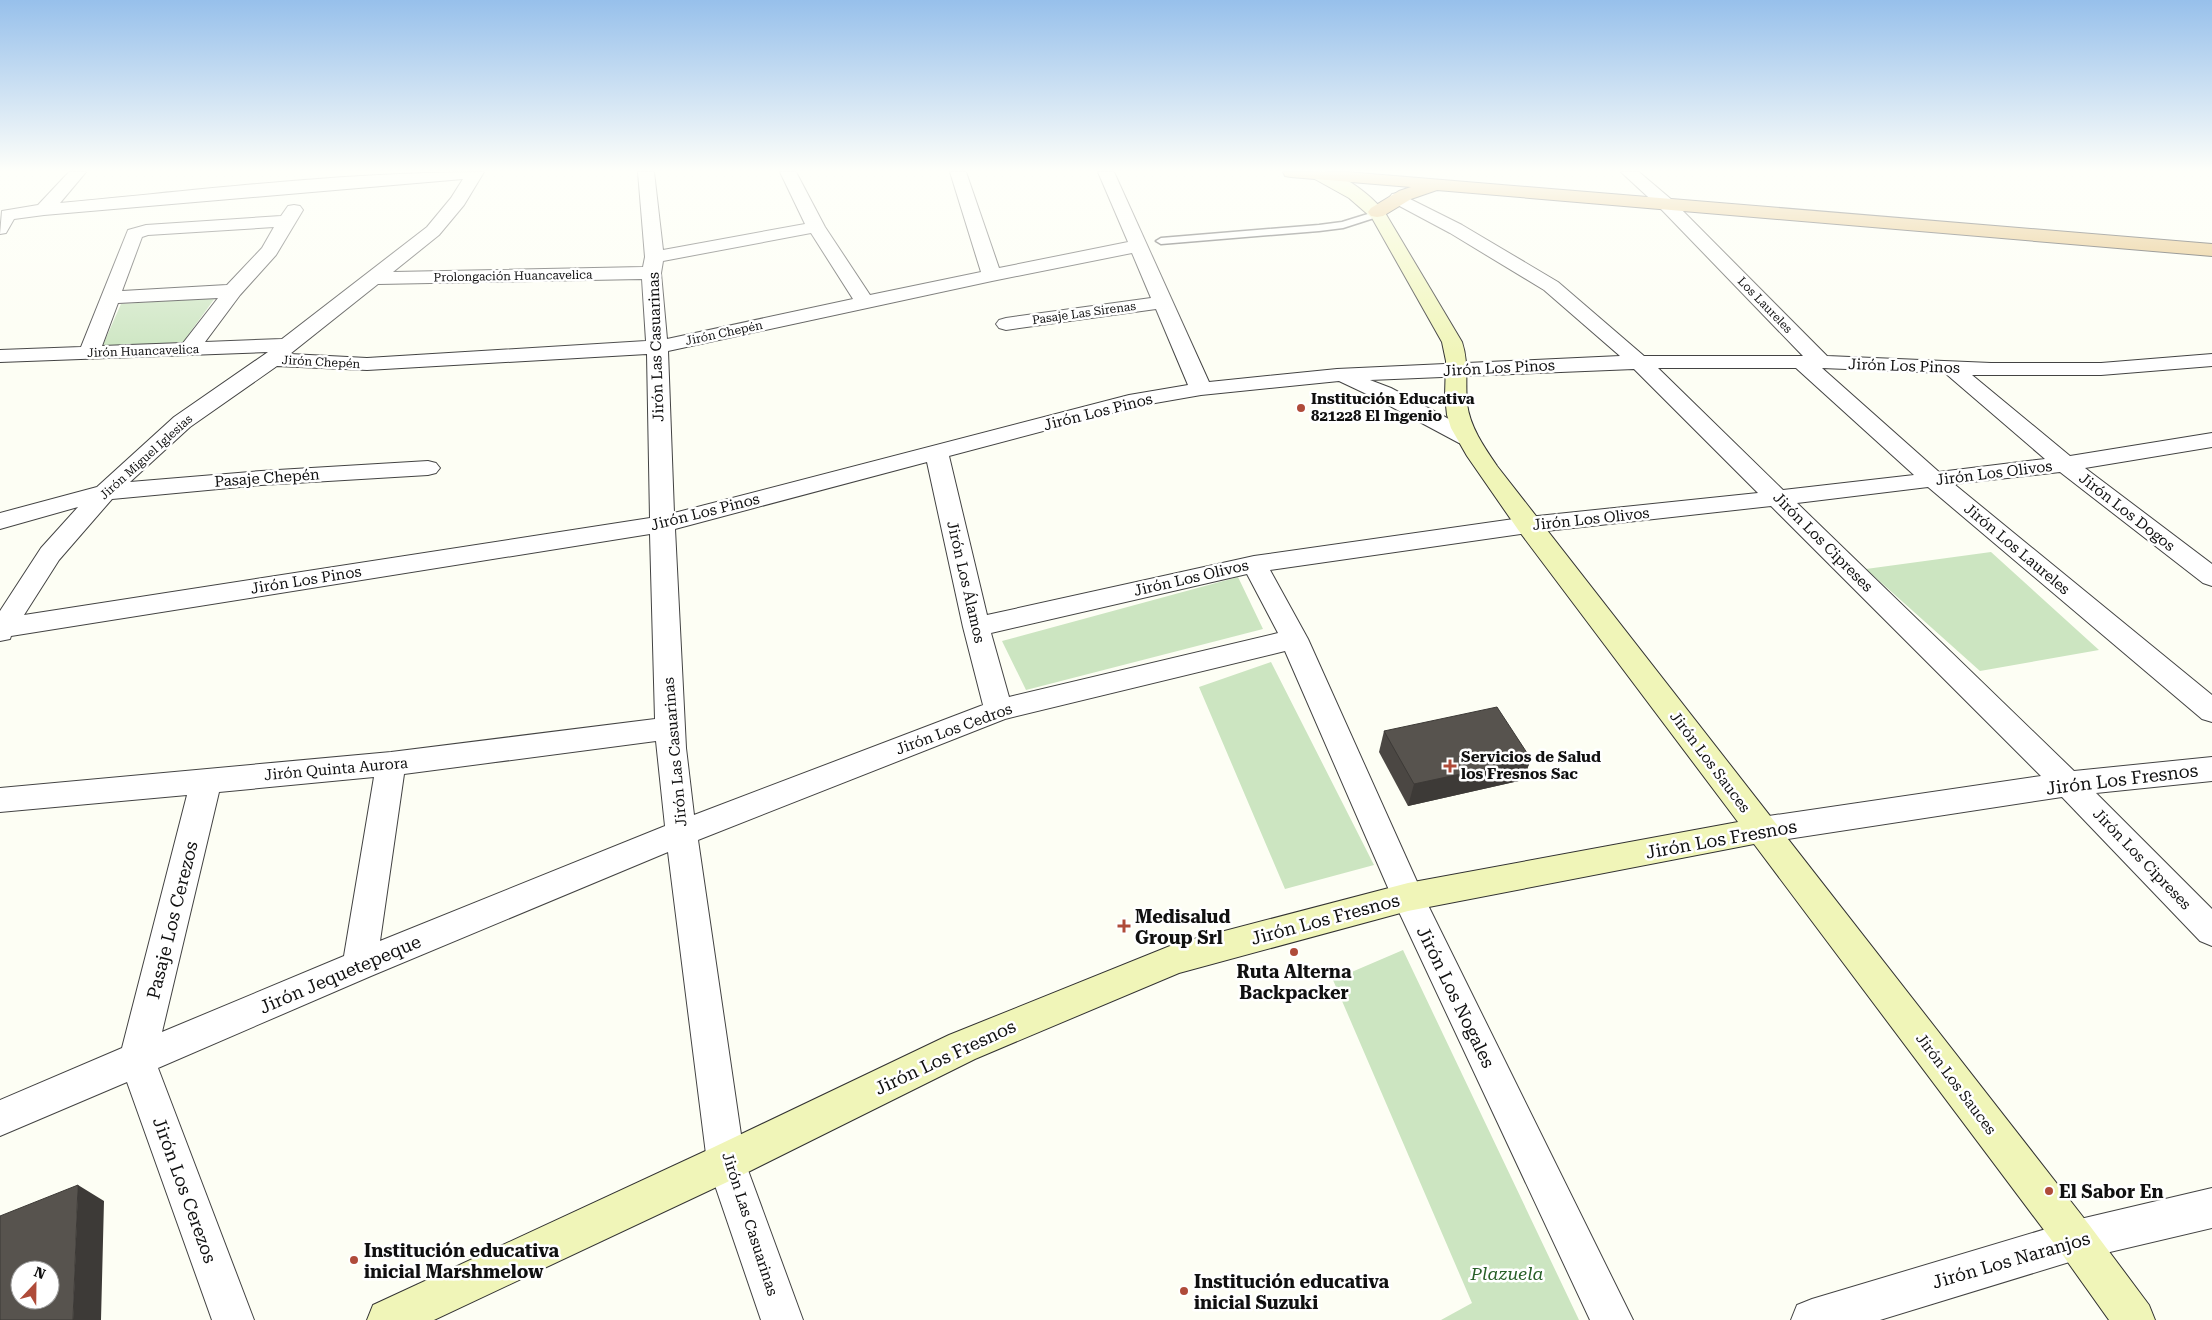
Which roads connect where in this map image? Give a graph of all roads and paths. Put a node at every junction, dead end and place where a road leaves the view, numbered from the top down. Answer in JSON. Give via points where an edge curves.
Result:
{"nodes":[{"id":1,"x":135,"y":234,"type":"edge"},
{"id":2,"x":280,"y":234,"type":"edge"},
{"id":3,"x":430,"y":234,"type":"edge"},
{"id":4,"x":650,"y":234,"type":"edge"},
{"id":5,"x":788,"y":234,"type":"edge"},
{"id":6,"x":820,"y":234,"type":"edge"},
{"id":7,"x":978,"y":234,"type":"edge"},
{"id":8,"x":1133,"y":234,"type":"edge"},
{"id":9,"x":1251,"y":234,"type":"edge"},
{"id":10,"x":1394,"y":234,"type":"edge"},
{"id":11,"x":1464,"y":234,"type":"edge"},
{"id":12,"x":1693,"y":234,"type":"edge"},
{"id":13,"x":2038,"y":234,"type":"edge"},
{"id":14,"x":2139,"y":234,"type":"edge"},
{"id":15,"x":2212,"y":239,"type":"edge"},
{"id":16,"x":1161,"y":241,"type":"dead end"},
{"id":17,"x":1138,"y":246,"type":"junction"},
{"id":18,"x":2212,"y":250,"type":"edge"},
{"id":19,"x":652,"y":265,"type":"junction"},
{"id":20,"x":992,"y":275,"type":"junction"},
{"id":21,"x":374,"y":278,"type":"junction"},
{"id":22,"x":232,"y":292,"type":"junction"},
{"id":23,"x":109,"y":298,"type":"junction"},
{"id":24,"x":865,"y":302,"type":"junction"},
{"id":25,"x":1163,"y":302,"type":"junction"},
{"id":26,"x":1006,"y":324,"type":"dead end"},
{"id":27,"x":658,"y":348,"type":"junction"},
{"id":28,"x":188,"y":350,"type":"junction"},
{"id":29,"x":280,"y":352,"type":"junction"},
{"id":30,"x":90,"y":353,"type":"junction"},
{"id":31,"x":0,"y":356,"type":"edge"},
{"id":32,"x":2212,"y":360,"type":"edge"},
{"id":33,"x":1639,"y":362,"type":"junction"},
{"id":34,"x":1812,"y":362,"type":"junction"},
{"id":35,"x":1951,"y":368,"type":"junction"},
{"id":36,"x":1458,"y":370,"type":"junction"},
{"id":37,"x":1337,"y":375,"type":"junction"},
{"id":38,"x":1200,"y":389,"type":"junction"},
{"id":39,"x":1467,"y":438,"type":"junction"},
{"id":40,"x":2212,"y":440,"type":"edge"},
{"id":41,"x":936,"y":452,"type":"junction"},
{"id":42,"x":2065,"y":464,"type":"junction"},
{"id":43,"x":428,"y":468,"type":"dead end"},
{"id":44,"x":1934,"y":480,"type":"junction"},
{"id":45,"x":105,"y":492,"type":"junction"},
{"id":46,"x":1778,"y":498,"type":"junction"},
{"id":47,"x":0,"y":521,"type":"edge"},
{"id":48,"x":662,"y":524,"type":"junction"},
{"id":49,"x":1528,"y":525,"type":"junction"},
{"id":50,"x":1254,"y":564,"type":"junction"},
{"id":51,"x":2212,"y":577,"type":"edge"},
{"id":52,"x":976,"y":626,"type":"junction"},
{"id":53,"x":1,"y":630,"type":"edge"},
{"id":54,"x":1294,"y":639,"type":"junction"},
{"id":55,"x":1000,"y":710,"type":"junction"},
{"id":56,"x":2212,"y":711,"type":"edge"},
{"id":57,"x":670,"y":728,"type":"junction"},
{"id":58,"x":391,"y":764,"type":"junction"},
{"id":59,"x":2212,"y":769,"type":"edge"},
{"id":60,"x":206,"y":781,"type":"junction"},
{"id":61,"x":2068,"y":784,"type":"junction"},
{"id":62,"x":0,"y":800,"type":"edge"},
{"id":63,"x":1762,"y":830,"type":"junction"},
{"id":64,"x":681,"y":833,"type":"junction"},
{"id":65,"x":1408,"y":897,"type":"junction"},
{"id":66,"x":2212,"y":931,"type":"edge"},
{"id":67,"x":359,"y":965,"type":"junction"},
{"id":68,"x":138,"y":1060,"type":"junction"},
{"id":69,"x":0,"y":1118,"type":"edge"},
{"id":70,"x":726,"y":1162,"type":"junction"},
{"id":71,"x":2212,"y":1208,"type":"edge"},
{"id":72,"x":2076,"y":1240,"type":"junction"},
{"id":73,"x":233,"y":1320,"type":"edge"},
{"id":74,"x":388,"y":1320,"type":"edge"},
{"id":75,"x":782,"y":1320,"type":"edge"},
{"id":76,"x":1612,"y":1320,"type":"edge"},
{"id":77,"x":1812,"y":1320,"type":"edge"},
{"id":78,"x":2134,"y":1320,"type":"edge"}],
"edges":[{"from":1,"to":23,"type":"street"},
{"from":2,"to":22,"type":"street"},
{"from":3,"to":21,"type":"street","name":"Jirón Miguel Iglesias"},
{"from":4,"to":19,"type":"street","name":"Jirón Las Casuarinas"},
{"from":5,"to":19,"type":"street","name":"Prolongación Huancavelica"},
{"from":6,"to":24,"type":"street"},
{"from":7,"to":20,"type":"street"},
{"from":8,"to":17,"type":"street"},
{"from":9,"to":16,"type":"lane"},
{"from":10,"to":36,"type":"street","name":"Jirón Los Sauces","via":[[1452,342]]},
{"from":11,"to":33,"type":"street","name":"Jirón Los Cipreses","via":[[1551,286]]},
{"from":12,"to":34,"type":"street","name":"Los Laureles"},
{"from":13,"to":18,"type":"highway"},
{"from":14,"to":15,"type":"highway"},
{"from":17,"to":20,"type":"street","name":"Jirón Chepén"},
{"from":17,"to":25,"type":"street"},
{"from":19,"to":21,"type":"street","name":"Prolongación Huancavelica"},
{"from":19,"to":27,"type":"street","name":"Jirón Las Casuarinas"},
{"from":20,"to":24,"type":"street","name":"Jirón Chepén"},
{"from":21,"to":29,"type":"street","name":"Jirón Miguel Iglesias"},
{"from":22,"to":23,"type":"street"},
{"from":22,"to":28,"type":"street"},
{"from":23,"to":30,"type":"street"},
{"from":24,"to":27,"type":"street","name":"Jirón Chepén"},
{"from":25,"to":26,"type":"street","name":"Pasaje Las Sirenas"},
{"from":25,"to":38,"type":"street"},
{"from":27,"to":29,"type":"street","name":"Jirón Chepén","via":[[367,364]]},
{"from":27,"to":48,"type":"street","name":"Jirón Las Casuarinas"},
{"from":28,"to":29,"type":"street","name":"Jirón Huancavelica"},
{"from":28,"to":30,"type":"street","name":"Jirón Huancavelica"},
{"from":29,"to":45,"type":"street","name":"Jirón Miguel Iglesias","via":[[182,422]]},
{"from":30,"to":31,"type":"street","name":"Jirón Huancavelica"},
{"from":32,"to":35,"type":"street","name":"Jirón Los Pinos","via":[[2102,369]]},
{"from":33,"to":34,"type":"street","name":"Jirón Los Pinos"},
{"from":33,"to":36,"type":"street","name":"Jirón Los Pinos"},
{"from":33,"to":46,"type":"street","name":"Jirón Los Cipreses"},
{"from":34,"to":35,"type":"street","name":"Jirón Los Pinos"},
{"from":34,"to":44,"type":"street","name":"Jirón Los Laureles"},
{"from":35,"to":42,"type":"street","name":"Jirón Los Dogos"},
{"from":36,"to":37,"type":"street","name":"Jirón Los Pinos"},
{"from":36,"to":39,"type":"street","name":"Jirón Los Sauces","via":[[1455,401]]},
{"from":37,"to":38,"type":"street","name":"Jirón Los Pinos"},
{"from":37,"to":39,"type":"street","via":[[1383,393]]},
{"from":38,"to":41,"type":"street","name":"Jirón Los Pinos","via":[[1137,400]]},
{"from":39,"to":49,"type":"street","name":"Jirón Los Sauces"},
{"from":40,"to":42,"type":"street","name":"Jirón Los Olivos"},
{"from":41,"to":48,"type":"street","name":"Jirón Los Pinos"},
{"from":41,"to":52,"type":"street","name":"Jirón Los Álamos"},
{"from":42,"to":44,"type":"street","name":"Jirón Los Olivos"},
{"from":42,"to":51,"type":"street","name":"Jirón Los Dogos"},
{"from":43,"to":45,"type":"street","name":"Pasaje Chepén"},
{"from":44,"to":46,"type":"street","name":"Jirón Los Olivos"},
{"from":44,"to":56,"type":"street","name":"Jirón Los Laureles"},
{"from":45,"to":47,"type":"street"},
{"from":45,"to":53,"type":"street","name":"Jirón Miguel Iglesias","via":[[50,554]]},
{"from":46,"to":49,"type":"street","name":"Jirón Los Olivos"},
{"from":46,"to":61,"type":"street","name":"Jirón Los Cipreses"},
{"from":48,"to":53,"type":"street","name":"Jirón Los Pinos"},
{"from":48,"to":57,"type":"street","name":"Jirón Las Casuarinas"},
{"from":49,"to":50,"type":"street","name":"Jirón Los Olivos"},
{"from":49,"to":63,"type":"street","name":"Jirón Los Sauces"},
{"from":50,"to":52,"type":"street","name":"Jirón Los Olivos"},
{"from":50,"to":54,"type":"street","name":"Jirón Los Nogales"},
{"from":52,"to":55,"type":"street","name":"Jirón Los Álamos"},
{"from":54,"to":55,"type":"street","name":"Jirón Los Cedros"},
{"from":54,"to":65,"type":"street","name":"Jirón Los Nogales"},
{"from":55,"to":64,"type":"street","name":"Jirón Los Cedros"},
{"from":57,"to":58,"type":"street","name":"Jirón Quinta Aurora"},
{"from":57,"to":64,"type":"street","name":"Jirón Las Casuarinas"},
{"from":58,"to":60,"type":"street","name":"Jirón Quinta Aurora"},
{"from":58,"to":67,"type":"street"},
{"from":59,"to":61,"type":"street","name":"Jirón Los Fresnos"},
{"from":60,"to":62,"type":"street","name":"Jirón Quinta Aurora"},
{"from":60,"to":68,"type":"street","name":"Pasaje Los Cerezos"},
{"from":61,"to":63,"type":"street","name":"Jirón Los Fresnos"},
{"from":61,"to":66,"type":"street","name":"Jirón Los Cipreses"},
{"from":63,"to":65,"type":"street","name":"Jirón Los Fresnos"},
{"from":63,"to":72,"type":"street","name":"Jirón Los Sauces"},
{"from":64,"to":67,"type":"street","name":"Jirón Jequetepeque"},
{"from":64,"to":70,"type":"street","name":"Jirón Las Casuarinas"},
{"from":65,"to":70,"type":"street","name":"Jirón Los Fresnos","via":[[1175,959],[962,1047]]},
{"from":65,"to":76,"type":"street","name":"Jirón Los Nogales"},
{"from":67,"to":68,"type":"street","name":"Jirón Jequetepeque"},
{"from":68,"to":69,"type":"street","name":"Jirón Jequetepeque"},
{"from":68,"to":73,"type":"street","name":"Jirón Los Cerezos"},
{"from":70,"to":74,"type":"street","name":"Jirón Los Fresnos"},
{"from":70,"to":75,"type":"street","name":"Jirón Las Casuarinas"},
{"from":71,"to":72,"type":"street","name":"Jirón Los Naranjos"},
{"from":72,"to":77,"type":"street","name":"Jirón Los Naranjos"},
{"from":72,"to":78,"type":"street","name":"Jirón Los Sauces"}]}
